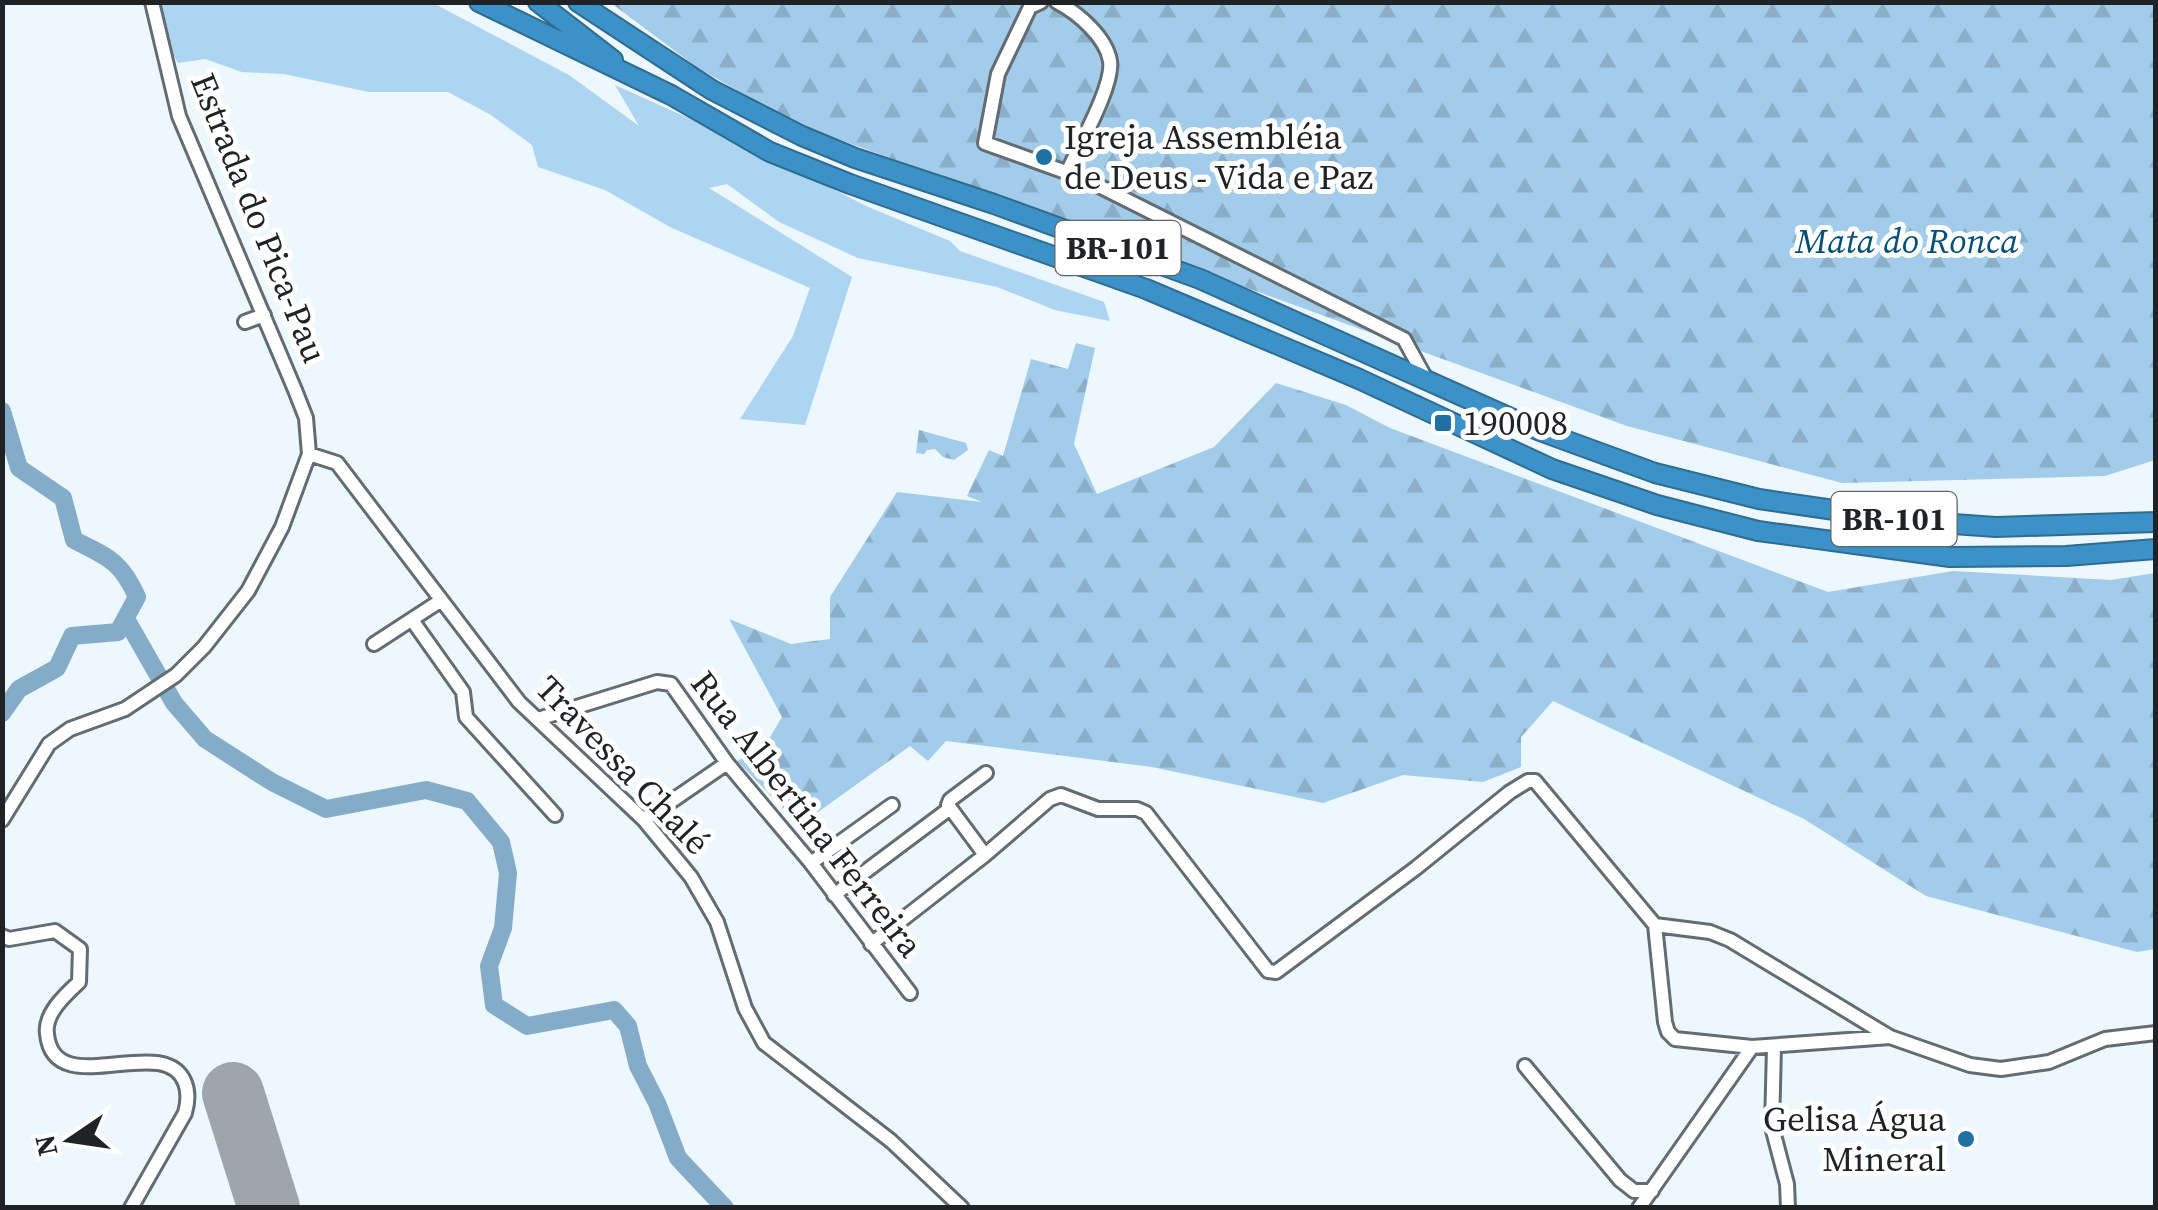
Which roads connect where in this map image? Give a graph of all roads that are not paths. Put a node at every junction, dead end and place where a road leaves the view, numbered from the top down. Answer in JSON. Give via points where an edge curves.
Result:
{"nodes":[{"id":1,"x":152,"y":2,"type":"edge"},
{"id":2,"x":479,"y":2,"type":"edge"},
{"id":3,"x":538,"y":2,"type":"edge"},
{"id":4,"x":578,"y":2,"type":"edge"},
{"id":5,"x":589,"y":2,"type":"edge"},
{"id":6,"x":1040,"y":2,"type":"edge"},
{"id":7,"x":1058,"y":2,"type":"edge"},
{"id":8,"x":604,"y":20,"type":"junction"},
{"id":9,"x":628,"y":74,"type":"junction"},
{"id":10,"x":1067,"y":173,"type":"junction"},
{"id":11,"x":264,"y":315,"type":"junction"},
{"id":12,"x":245,"y":322,"type":"dead end"},
{"id":13,"x":1426,"y":380,"type":"junction"},
{"id":14,"x":309,"y":454,"type":"junction"},
{"id":15,"x":2156,"y":522,"type":"edge"},
{"id":16,"x":2156,"y":549,"type":"edge"},
{"id":17,"x":440,"y":602,"type":"junction"},
{"id":18,"x":412,"y":620,"type":"junction"},
{"id":19,"x":374,"y":644,"type":"dead end"},
{"id":20,"x":538,"y":720,"type":"junction"},
{"id":21,"x":728,"y":762,"type":"junction"},
{"id":22,"x":986,"y":773,"type":"dead end"},
{"id":23,"x":892,"y":805,"type":"dead end"},
{"id":24,"x":948,"y":807,"type":"junction"},
{"id":25,"x":555,"y":815,"type":"dead end"},
{"id":26,"x":2,"y":820,"type":"edge"},
{"id":27,"x":644,"y":820,"type":"junction"},
{"id":28,"x":985,"y":855,"type":"junction"},
{"id":29,"x":810,"y":863,"type":"junction"},
{"id":30,"x":834,"y":895,"type":"junction"},
{"id":31,"x":1655,"y":925,"type":"junction"},
{"id":32,"x":2,"y":936,"type":"edge"},
{"id":33,"x":870,"y":944,"type":"junction"},
{"id":34,"x":910,"y":993,"type":"dead end"},
{"id":35,"x":2156,"y":1033,"type":"edge"},
{"id":36,"x":1890,"y":1037,"type":"junction"},
{"id":37,"x":1752,"y":1047,"type":"junction"},
{"id":38,"x":1774,"y":1047,"type":"junction"},
{"id":39,"x":1525,"y":1066,"type":"dead end"},
{"id":40,"x":1652,"y":1191,"type":"junction"},
{"id":41,"x":131,"y":1208,"type":"edge"},
{"id":42,"x":962,"y":1208,"type":"edge"},
{"id":43,"x":1639,"y":1208,"type":"edge"},
{"id":44,"x":1788,"y":1208,"type":"edge"}],
"edges":[{"from":1,"to":11,"type":"street","name":"Estrada do Pica-Pau","via":[[179,116]]},
{"from":2,"to":9,"type":"highway"},
{"from":3,"to":9,"type":"highway","number":"BR-101"},
{"from":4,"to":8,"type":"highway","number":"BR-101"},
{"from":5,"to":8,"type":"highway"},
{"from":6,"to":10,"type":"street","via":[[1030,8],[998,74],[986,143]]},
{"from":7,"to":10,"type":"street","via":[[1102,41],[1110,62]]},
{"from":8,"to":13,"type":"highway","number":"BR-101","via":[[712,90],[802,136],[1200,280]]},
{"from":9,"to":16,"type":"highway","number":"BR-101","via":[[770,152],[1157,293],[1565,473],[1657,505],[1858,547],[1980,557]]},
{"from":10,"to":13,"type":"street","via":[[1404,338]]},
{"from":11,"to":12,"type":"street"},
{"from":11,"to":14,"type":"street","name":"Estrada do Pica-Pau","via":[[306,418]]},
{"from":13,"to":15,"type":"highway","number":"BR-101","via":[[1596,452],[1760,499],[1953,525]]},
{"from":14,"to":17,"type":"street","name":"Travessa Chalé","via":[[336,462]]},
{"from":14,"to":26,"type":"street","via":[[282,527],[248,591],[176,676],[125,709],[59,736]]},
{"from":17,"to":18,"type":"street"},
{"from":17,"to":20,"type":"street","name":"Travessa Chalé"},
{"from":18,"to":19,"type":"street"},
{"from":18,"to":25,"type":"street","via":[[463,692],[466,717]]},
{"from":20,"to":21,"type":"street","name":"Rua Albertina Ferreira","via":[[668,682]]},
{"from":20,"to":27,"type":"street","name":"Travessa Chalé"},
{"from":21,"to":27,"type":"street"},
{"from":21,"to":29,"type":"street","name":"Rua Albertina Ferreira"},
{"from":22,"to":24,"type":"street"},
{"from":23,"to":29,"type":"street"},
{"from":24,"to":28,"type":"street"},
{"from":24,"to":30,"type":"street"},
{"from":27,"to":42,"type":"street","name":"Travessa Chalé","via":[[706,898],[764,1043],[903,1151]]},
{"from":28,"to":31,"type":"street","via":[[1061,795],[1098,810],[1137,809],[1271,972],[1535,781]]},
{"from":28,"to":33,"type":"street"},
{"from":29,"to":30,"type":"street","name":"Rua Albertina Ferreira"},
{"from":30,"to":33,"type":"street","name":"Rua Albertina Ferreira"},
{"from":31,"to":36,"type":"street","via":[[1730,940]]},
{"from":31,"to":37,"type":"street","via":[[1668,1032],[1675,1039]]},
{"from":32,"to":41,"type":"street","via":[[55,931],[80,948],[79,982],[46,1029],[55,1054],[92,1066],[163,1061],[184,1079],[185,1113]]},
{"from":33,"to":34,"type":"street","name":"Rua Albertina Ferreira"},
{"from":35,"to":36,"type":"street","via":[[2105,1039],[2049,1062],[2001,1069],[1970,1066]]},
{"from":36,"to":38,"type":"street"},
{"from":37,"to":38,"type":"street"},
{"from":37,"to":40,"type":"street"},
{"from":38,"to":44,"type":"street","via":[[1772,1127]]},
{"from":39,"to":40,"type":"street","via":[[1620,1180],[1634,1191]]},
{"from":40,"to":43,"type":"street"}]}
